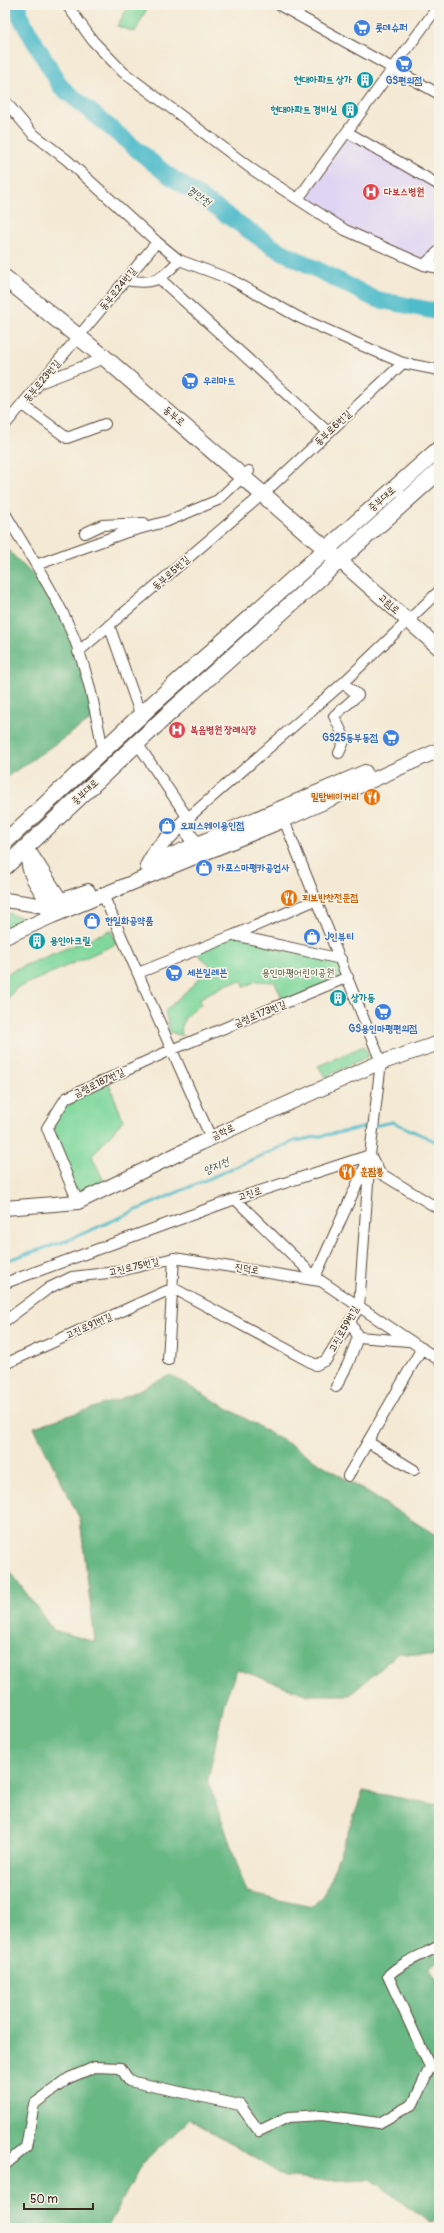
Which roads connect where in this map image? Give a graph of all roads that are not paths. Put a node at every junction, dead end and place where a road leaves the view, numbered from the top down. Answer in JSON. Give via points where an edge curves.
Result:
{"nodes":[{"id":1,"x":68,"y":5,"type":"edge"},
{"id":2,"x":279,"y":5,"type":"edge"},
{"id":3,"x":439,"y":5,"type":"edge"},
{"id":4,"x":393,"y":68,"type":"junction"},
{"id":5,"x":439,"y":94,"type":"edge"},
{"id":6,"x":5,"y":101,"type":"edge"},
{"id":7,"x":347,"y":132,"type":"junction"},
{"id":8,"x":439,"y":185,"type":"edge"},
{"id":9,"x":298,"y":200,"type":"junction"},
{"id":10,"x":157,"y":242,"type":"junction"},
{"id":11,"x":439,"y":251,"type":"edge"},
{"id":12,"x":179,"y":260,"type":"junction"},
{"id":13,"x":424,"y":264,"type":"junction"},
{"id":14,"x":439,"y":268,"type":"edge"},
{"id":15,"x":5,"y":278,"type":"edge"},
{"id":16,"x":160,"y":279,"type":"junction"},
{"id":17,"x":126,"y":280,"type":"junction"},
{"id":18,"x":80,"y":336,"type":"junction"},
{"id":19,"x":105,"y":358,"type":"junction"},
{"id":20,"x":403,"y":363,"type":"junction"},
{"id":21,"x":439,"y":370,"type":"edge"},
{"id":22,"x":41,"y":382,"type":"junction"},
{"id":23,"x":22,"y":404,"type":"junction"},
{"id":24,"x":105,"y":424,"type":"dead end"},
{"id":25,"x":5,"y":426,"type":"edge"},
{"id":26,"x":328,"y":432,"type":"junction"},
{"id":27,"x":439,"y":449,"type":"edge"},
{"id":28,"x":439,"y":471,"type":"edge"},
{"id":29,"x":246,"y":473,"type":"junction"},
{"id":30,"x":264,"y":493,"type":"junction"},
{"id":31,"x":5,"y":513,"type":"edge"},
{"id":32,"x":168,"y":521,"type":"junction"},
{"id":33,"x":85,"y":532,"type":"dead end"},
{"id":34,"x":326,"y":548,"type":"junction"},
{"id":35,"x":339,"y":560,"type":"junction"},
{"id":36,"x":36,"y":565,"type":"junction"},
{"id":37,"x":439,"y":591,"type":"edge"},
{"id":38,"x":407,"y":620,"type":"junction"},
{"id":39,"x":109,"y":625,"type":"junction"},
{"id":40,"x":439,"y":648,"type":"edge"},
{"id":41,"x":78,"y":652,"type":"junction"},
{"id":42,"x":343,"y":683,"type":"junction"},
{"id":43,"x":141,"y":716,"type":"junction"},
{"id":44,"x":439,"y":741,"type":"edge"},
{"id":45,"x":137,"y":743,"type":"junction"},
{"id":46,"x":103,"y":750,"type":"junction"},
{"id":47,"x":439,"y":750,"type":"edge"},
{"id":48,"x":338,"y":753,"type":"dead end"},
{"id":49,"x":282,"y":814,"type":"junction"},
{"id":50,"x":188,"y":818,"type":"junction"},
{"id":51,"x":5,"y":842,"type":"edge"},
{"id":52,"x":198,"y":844,"type":"junction"},
{"id":53,"x":28,"y":845,"type":"junction"},
{"id":54,"x":147,"y":866,"type":"junction"},
{"id":55,"x":5,"y":867,"type":"edge"},
{"id":56,"x":102,"y":895,"type":"junction"},
{"id":57,"x":318,"y":899,"type":"junction"},
{"id":58,"x":5,"y":900,"type":"edge"},
{"id":59,"x":55,"y":903,"type":"junction"},
{"id":60,"x":234,"y":935,"type":"junction"},
{"id":61,"x":5,"y":938,"type":"edge"},
{"id":62,"x":341,"y":959,"type":"junction"},
{"id":63,"x":138,"y":973,"type":"junction"},
{"id":64,"x":348,"y":977,"type":"junction"},
{"id":65,"x":438,"y":1044,"type":"edge"},
{"id":66,"x":171,"y":1050,"type":"junction"},
{"id":67,"x":381,"y":1068,"type":"junction"},
{"id":68,"x":211,"y":1138,"type":"junction"},
{"id":69,"x":371,"y":1151,"type":"junction"},
{"id":70,"x":235,"y":1199,"type":"junction"},
{"id":71,"x":78,"y":1202,"type":"junction"},
{"id":72,"x":5,"y":1208,"type":"edge"},
{"id":73,"x":439,"y":1209,"type":"edge"},
{"id":74,"x":174,"y":1258,"type":"junction"},
{"id":75,"x":318,"y":1279,"type":"junction"},
{"id":76,"x":5,"y":1282,"type":"edge"},
{"id":77,"x":173,"y":1288,"type":"junction"},
{"id":78,"x":359,"y":1307,"type":"junction"},
{"id":79,"x":5,"y":1321,"type":"edge"},
{"id":80,"x":350,"y":1321,"type":"junction"},
{"id":81,"x":358,"y":1337,"type":"junction"},
{"id":82,"x":411,"y":1341,"type":"junction"},
{"id":83,"x":422,"y":1348,"type":"junction"},
{"id":84,"x":168,"y":1360,"type":"dead end"},
{"id":85,"x":439,"y":1360,"type":"edge"},
{"id":86,"x":5,"y":1364,"type":"edge"},
{"id":87,"x":336,"y":1387,"type":"dead end"},
{"id":88,"x":368,"y":1442,"type":"junction"},
{"id":89,"x":414,"y":1470,"type":"dead end"},
{"id":90,"x":348,"y":1476,"type":"dead end"},
{"id":91,"x":439,"y":1946,"type":"edge"},
{"id":92,"x":5,"y":2165,"type":"edge"}],
"edges":[{"from":1,"to":9,"type":"street","via":[[93,41],[123,72],[253,170]]},
{"from":2,"to":4,"type":"street"},
{"from":3,"to":4,"type":"street"},
{"from":4,"to":5,"type":"street"},
{"from":4,"to":7,"type":"street"},
{"from":6,"to":10,"type":"street","via":[[32,133],[67,160]]},
{"from":7,"to":8,"type":"street"},
{"from":7,"to":9,"type":"street"},
{"from":9,"to":13,"type":"street","via":[[345,230]]},
{"from":10,"to":12,"type":"street"},
{"from":10,"to":17,"type":"street","name":"동부로24번길"},
{"from":11,"to":13,"type":"street"},
{"from":12,"to":16,"type":"street"},
{"from":12,"to":20,"type":"street","via":[[230,279],[298,317]]},
{"from":13,"to":14,"type":"street"},
{"from":15,"to":18,"type":"main road","name":"동부로"},
{"from":16,"to":17,"type":"street","via":[[144,283]]},
{"from":16,"to":26,"type":"street"},
{"from":17,"to":18,"type":"street","name":"동부로24번길"},
{"from":18,"to":19,"type":"main road","name":"동부로"},
{"from":18,"to":22,"type":"street","name":"동부로23번길"},
{"from":19,"to":22,"type":"street"},
{"from":19,"to":29,"type":"main road","name":"동부로"},
{"from":20,"to":21,"type":"street"},
{"from":20,"to":26,"type":"street","name":"동부로6번길"},
{"from":22,"to":23,"type":"street","name":"동부로23번길"},
{"from":23,"to":24,"type":"street","via":[[67,438]]},
{"from":23,"to":25,"type":"street","name":"동부로23번길"},
{"from":26,"to":30,"type":"street","name":"동부로6번길"},
{"from":27,"to":34,"type":"main road","name":"중부대로"},
{"from":28,"to":35,"type":"main road","name":"중부대로"},
{"from":29,"to":30,"type":"main road","name":"동부로"},
{"from":29,"to":32,"type":"street","via":[[218,500]]},
{"from":30,"to":34,"type":"main road","name":"동부로"},
{"from":30,"to":39,"type":"street","name":"동부로5번길"},
{"from":31,"to":36,"type":"street"},
{"from":32,"to":33,"type":"street","via":[[102,525]]},
{"from":32,"to":36,"type":"street","via":[[124,533]]},
{"from":34,"to":35,"type":"main road","name":"동부로"},
{"from":34,"to":43,"type":"main road","name":"중부대로"},
{"from":35,"to":38,"type":"main road","name":"고림로"},
{"from":35,"to":45,"type":"main road","name":"중부대로"},
{"from":36,"to":41,"type":"street","via":[[69,626]]},
{"from":37,"to":38,"type":"street"},
{"from":38,"to":40,"type":"main road","name":"고림로"},
{"from":38,"to":42,"type":"street"},
{"from":39,"to":41,"type":"street","name":"동부로5번길"},
{"from":39,"to":43,"type":"street"},
{"from":41,"to":46,"type":"street","via":[[94,702]]},
{"from":42,"to":48,"type":"street","via":[[358,695],[334,716],[345,739]]},
{"from":42,"to":50,"type":"street"},
{"from":43,"to":46,"type":"main road","name":"중부대로"},
{"from":44,"to":49,"type":"main road"},
{"from":45,"to":50,"type":"street"},
{"from":45,"to":53,"type":"main road","name":"중부대로"},
{"from":46,"to":51,"type":"main road","name":"중부대로"},
{"from":47,"to":49,"type":"main road"},
{"from":49,"to":52,"type":"main road"},
{"from":49,"to":56,"type":"main road"},
{"from":49,"to":57,"type":"street"},
{"from":50,"to":52,"type":"main road","via":[[186,830]]},
{"from":50,"to":54,"type":"main road","via":[[156,850]]},
{"from":52,"to":54,"type":"main road"},
{"from":53,"to":55,"type":"main road","name":"중부대로"},
{"from":53,"to":59,"type":"main road"},
{"from":54,"to":59,"type":"main road"},
{"from":56,"to":61,"type":"main road"},
{"from":56,"to":63,"type":"street"},
{"from":57,"to":60,"type":"street"},
{"from":57,"to":62,"type":"street"},
{"from":58,"to":59,"type":"main road","via":[[39,905]]},
{"from":60,"to":62,"type":"street"},
{"from":60,"to":63,"type":"street"},
{"from":62,"to":64,"type":"street"},
{"from":63,"to":66,"type":"street"},
{"from":64,"to":66,"type":"street","name":"금령로173번길"},
{"from":64,"to":67,"type":"street"},
{"from":65,"to":67,"type":"main road","name":"금학로"},
{"from":66,"to":68,"type":"street"},
{"from":66,"to":71,"type":"street","name":"금령로187번길","via":[[66,1098],[47,1128]]},
{"from":67,"to":68,"type":"main road","name":"금학로"},
{"from":67,"to":69,"type":"street","name":"고진로59번길"},
{"from":68,"to":71,"type":"main road","name":"금학로"},
{"from":69,"to":70,"type":"street","name":"고진로"},
{"from":69,"to":73,"type":"street","via":[[380,1173]]},
{"from":69,"to":75,"type":"street"},
{"from":69,"to":78,"type":"street","name":"고진로59번길"},
{"from":70,"to":75,"type":"street","name":"진덕로"},
{"from":70,"to":76,"type":"street","name":"고진로"},
{"from":71,"to":72,"type":"main road","name":"금학로"},
{"from":74,"to":75,"type":"street","name":"진덕로"},
{"from":74,"to":77,"type":"street","name":"고진로75번길"},
{"from":74,"to":79,"type":"street","name":"고진로75번길","via":[[116,1272],[72,1278],[49,1288]]},
{"from":75,"to":78,"type":"street","name":"진덕로"},
{"from":77,"to":80,"type":"street","name":"고진로59번길","via":[[316,1365],[326,1360]]},
{"from":77,"to":84,"type":"street","name":"고진로75번길"},
{"from":77,"to":86,"type":"street","name":"고진로91번길"},
{"from":78,"to":80,"type":"street","name":"고진로59번길"},
{"from":78,"to":82,"type":"street","name":"진덕로"},
{"from":80,"to":81,"type":"street"},
{"from":81,"to":82,"type":"street"},
{"from":81,"to":87,"type":"street"},
{"from":82,"to":83,"type":"street","name":"진덕로"},
{"from":83,"to":85,"type":"street","name":"진덕로"},
{"from":83,"to":88,"type":"street"},
{"from":88,"to":89,"type":"street"},
{"from":88,"to":90,"type":"street"},
{"from":91,"to":92,"type":"street","via":[[408,1964],[395,1967],[388,1976],[430,2067],[413,2104],[379,2123],[322,2115],[288,2117],[259,2131],[240,2106],[129,2081],[121,2068],[95,2066],[69,2078],[34,2104],[26,2147]]}]}
